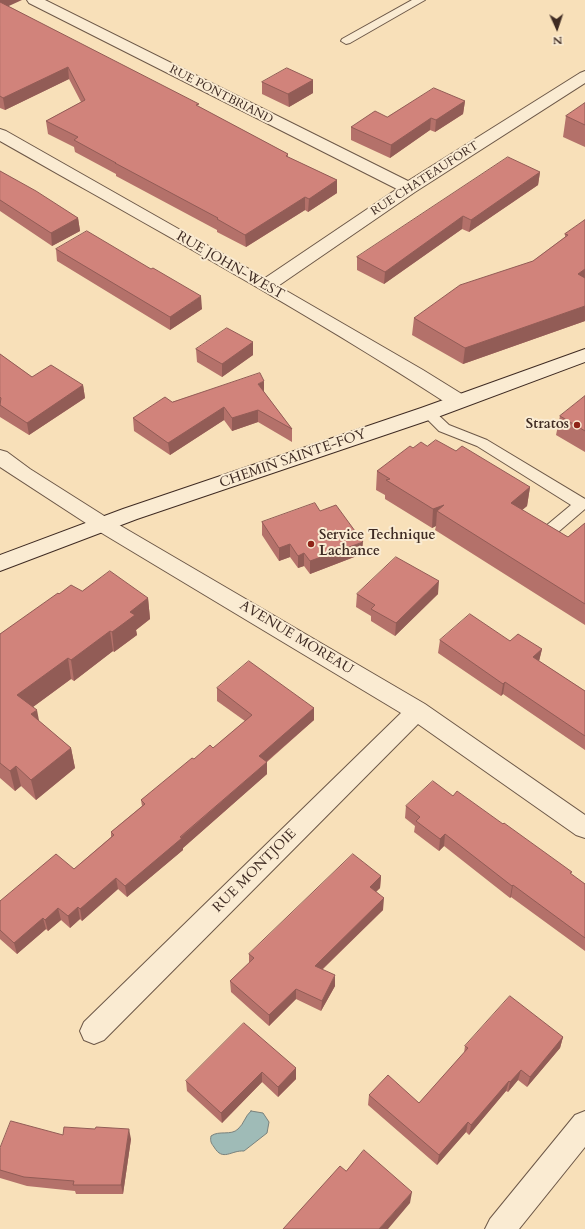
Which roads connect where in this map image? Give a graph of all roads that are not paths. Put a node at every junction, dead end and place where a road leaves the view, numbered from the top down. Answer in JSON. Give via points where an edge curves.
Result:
{"nodes":[{"id":1,"x":34,"y":0,"type":"edge"},
{"id":2,"x":420,"y":0,"type":"edge"},
{"id":3,"x":346,"y":41,"type":"dead end"},
{"id":4,"x":585,"y":76,"type":"edge"},
{"id":5,"x":0,"y":134,"type":"edge"},
{"id":6,"x":409,"y":188,"type":"junction"},
{"id":7,"x":266,"y":286,"type":"junction"},
{"id":8,"x":581,"y":360,"type":"edge"},
{"id":9,"x":458,"y":400,"type":"junction"},
{"id":10,"x":428,"y":413,"type":"junction"},
{"id":11,"x":0,"y":457,"type":"edge"},
{"id":12,"x":102,"y":524,"type":"junction"},
{"id":13,"x":552,"y":529,"type":"edge"},
{"id":14,"x":0,"y":563,"type":"edge"},
{"id":15,"x":417,"y":711,"type":"junction"},
{"id":16,"x":585,"y":828,"type":"edge"},
{"id":17,"x":94,"y":1031,"type":"dead end"},
{"id":18,"x":585,"y":1125,"type":"edge"},
{"id":19,"x":500,"y":1229,"type":"edge"}],
"edges":[{"from":1,"to":6,"type":"street","name":"RUE PONTBRIAND"},
{"from":2,"to":3,"type":"lane"},
{"from":4,"to":6,"type":"street","name":"RUE CHATEAUFORT"},
{"from":5,"to":7,"type":"street","name":"RUE JOHN-WEST"},
{"from":6,"to":7,"type":"street","name":"RUE CHATEAUFORT"},
{"from":7,"to":9,"type":"street","name":"RUE JOHN-WEST"},
{"from":8,"to":9,"type":"street","name":"CHEMIN SAINTE-FOY"},
{"from":9,"to":10,"type":"street","name":"CHEMIN SAINTE-FOY"},
{"from":10,"to":12,"type":"street","name":"CHEMIN SAINTE-FOY"},
{"from":10,"to":13,"type":"lane","via":[[444,428],[482,443],[581,504]]},
{"from":11,"to":12,"type":"street","name":"AVENUE MOREAU"},
{"from":12,"to":14,"type":"street","name":"CHEMIN SAINTE-FOY"},
{"from":12,"to":15,"type":"street","name":"AVENUE MOREAU"},
{"from":15,"to":16,"type":"street","name":"AVENUE MOREAU"},
{"from":15,"to":17,"type":"street","name":"RUE MONTJOIE"},
{"from":18,"to":19,"type":"street"}]}
